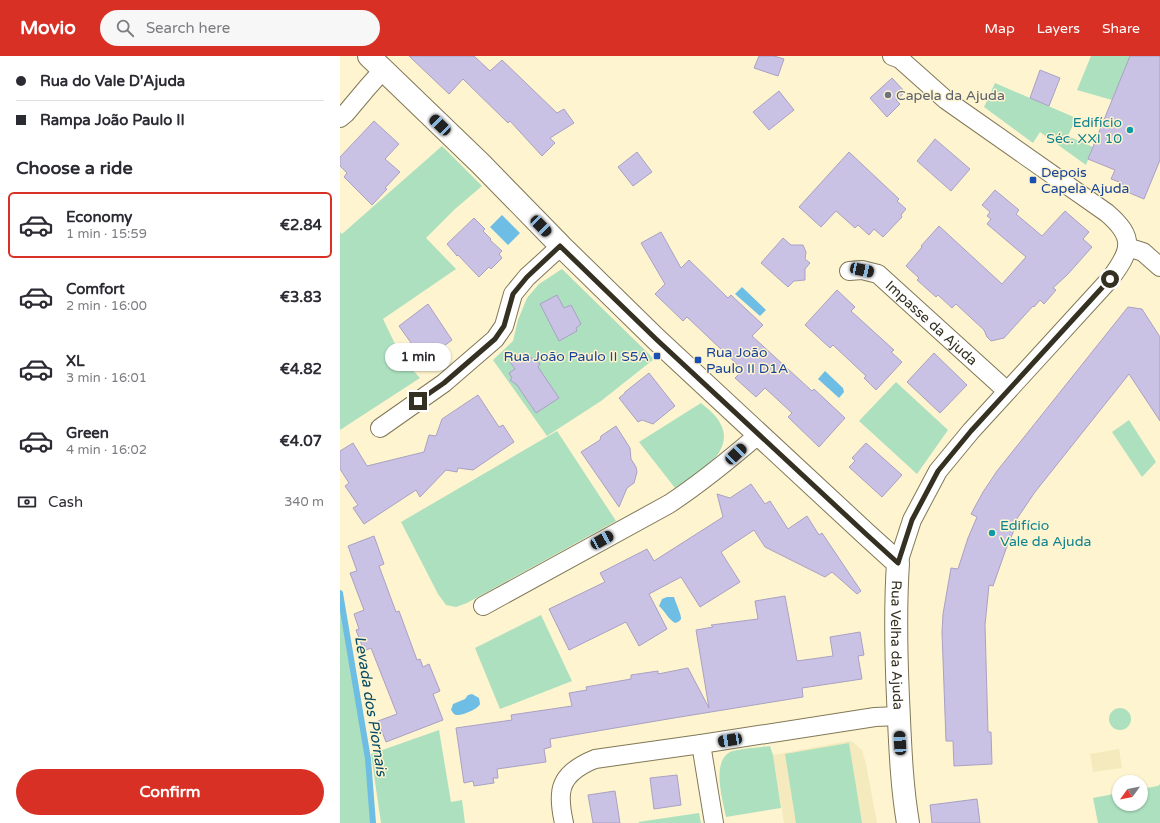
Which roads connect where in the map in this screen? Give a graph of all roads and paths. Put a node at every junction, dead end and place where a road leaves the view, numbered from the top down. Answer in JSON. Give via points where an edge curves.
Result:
{"nodes":[{"id":1,"x":892,"y":56,"type":"edge"},
{"id":2,"x":376,"y":63,"type":"edge"},
{"id":3,"x":340,"y":118,"type":"edge"},
{"id":4,"x":560,"y":246,"type":"junction"},
{"id":5,"x":1127,"y":247,"type":"junction"},
{"id":6,"x":1160,"y":267,"type":"edge"},
{"id":7,"x":849,"y":271,"type":"dead end"},
{"id":8,"x":1008,"y":391,"type":"junction"},
{"id":9,"x":380,"y":428,"type":"dead end"},
{"id":10,"x":758,"y":434,"type":"junction"},
{"id":11,"x":898,"y":563,"type":"junction"},
{"id":12,"x":483,"y":606,"type":"dead end"},
{"id":13,"x":899,"y":716,"type":"junction"},
{"id":14,"x":701,"y":744,"type":"junction"},
{"id":15,"x":564,"y":823,"type":"edge"},
{"id":16,"x":714,"y":823,"type":"edge"},
{"id":17,"x":908,"y":823,"type":"edge"}],
"edges":[{"from":1,"to":5,"type":"street","via":[[900,59],[946,100],[1107,213],[1118,223],[1127,240]]},
{"from":2,"to":3,"type":"street","via":[[367,88]]},
{"from":2,"to":4,"type":"street","via":[[481,164]]},
{"from":4,"to":9,"type":"street","via":[[513,294],[504,326],[495,339],[444,383]]},
{"from":4,"to":10,"type":"street"},
{"from":5,"to":6,"type":"street","via":[[1143,252]]},
{"from":5,"to":8,"type":"street","via":[[1121,264],[1110,279]]},
{"from":7,"to":8,"type":"street","name":"Impasse da Ajuda","via":[[862,270],[878,274]]},
{"from":8,"to":11,"type":"street","via":[[938,471],[912,520]]},
{"from":10,"to":11,"type":"street"},
{"from":10,"to":12,"type":"street","via":[[716,471],[669,504]]},
{"from":11,"to":13,"type":"street","name":"Rua Velha da Ajuda","via":[[896,599]]},
{"from":13,"to":14,"type":"street","via":[[875,717]]},
{"from":13,"to":17,"type":"street","name":"Rua Velha da Ajuda","via":[[902,783]]},
{"from":14,"to":15,"type":"street","via":[[594,759],[584,763],[569,775],[561,792]]},
{"from":14,"to":16,"type":"street"}]}
